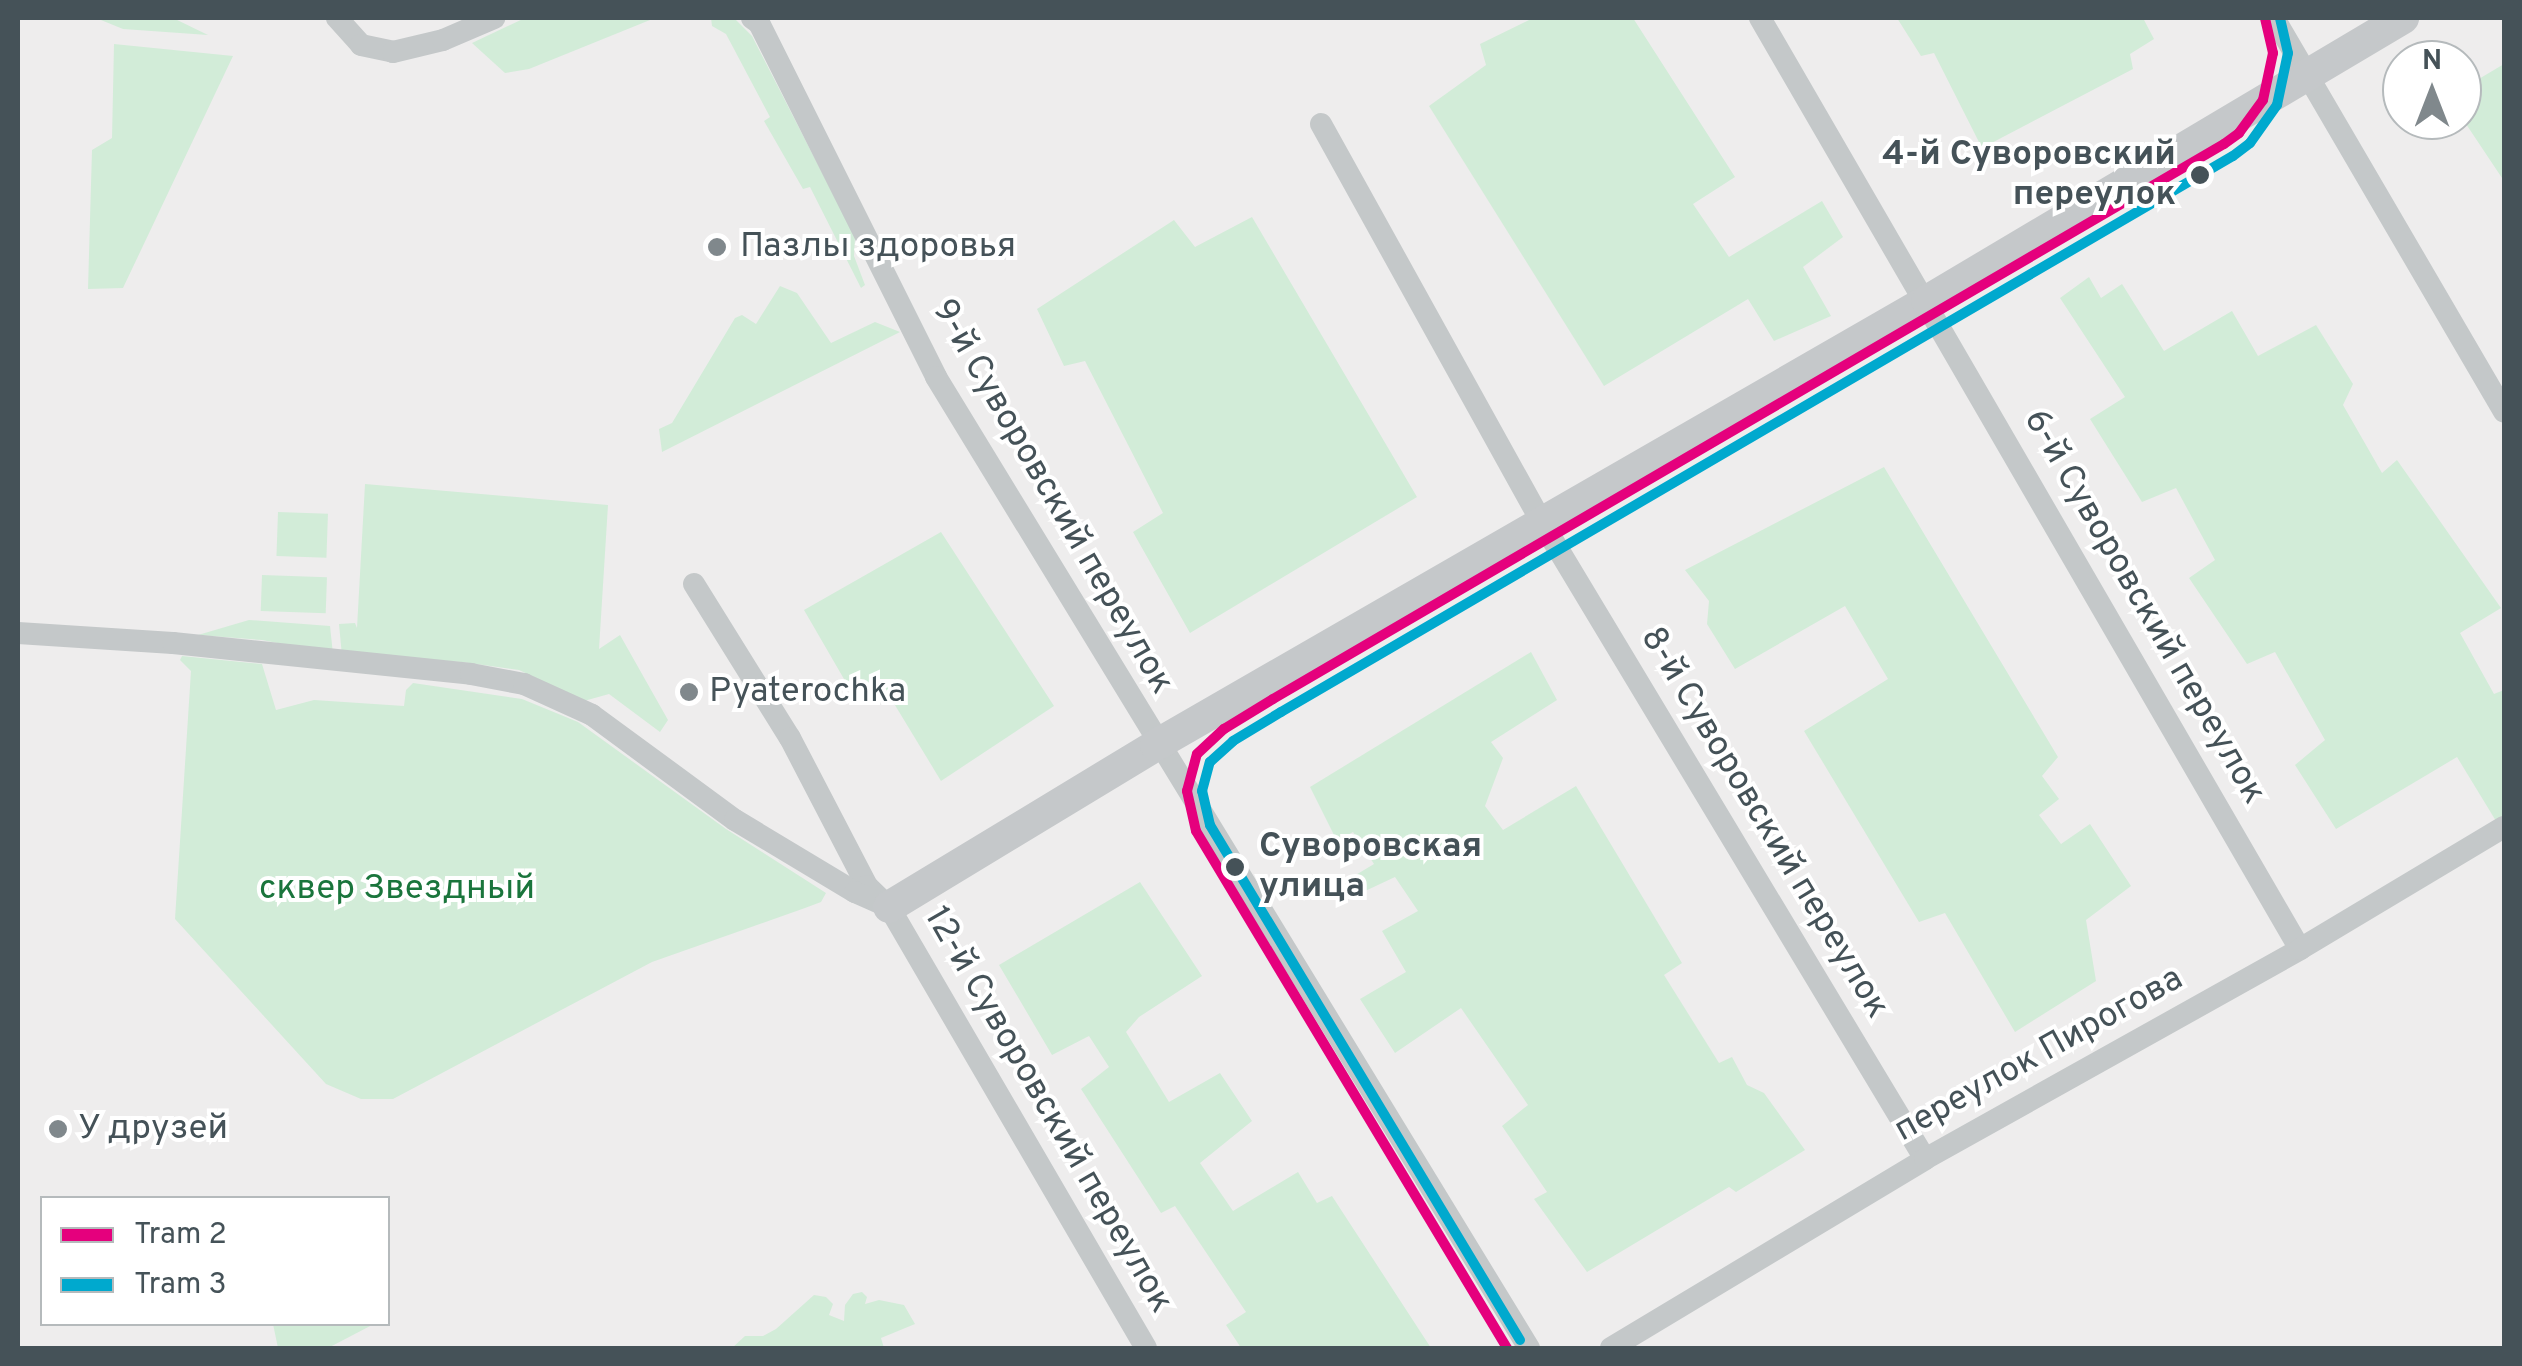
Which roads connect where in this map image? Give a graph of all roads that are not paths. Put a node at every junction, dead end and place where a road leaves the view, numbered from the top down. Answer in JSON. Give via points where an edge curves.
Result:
{"nodes":[{"id":1,"x":337,"y":18,"type":"edge"},
{"id":2,"x":494,"y":18,"type":"edge"},
{"id":3,"x":752,"y":18,"type":"edge"},
{"id":4,"x":1760,"y":18,"type":"edge"},
{"id":5,"x":2274,"y":18,"type":"edge"},
{"id":6,"x":2403,"y":18,"type":"edge"},
{"id":7,"x":2307,"y":75,"type":"junction"},
{"id":8,"x":1321,"y":124,"type":"dead end"},
{"id":9,"x":1926,"y":301,"type":"junction"},
{"id":10,"x":2504,"y":412,"type":"edge"},
{"id":11,"x":1543,"y":524,"type":"junction"},
{"id":12,"x":694,"y":584,"type":"dead end"},
{"id":13,"x":18,"y":633,"type":"edge"},
{"id":14,"x":1156,"y":745,"type":"junction"},
{"id":15,"x":2504,"y":826,"type":"edge"},
{"id":16,"x":889,"y":907,"type":"junction"},
{"id":17,"x":2300,"y":949,"type":"junction"},
{"id":18,"x":1924,"y":1159,"type":"junction"},
{"id":19,"x":1146,"y":1348,"type":"edge"},
{"id":20,"x":1529,"y":1348,"type":"edge"},
{"id":21,"x":1611,"y":1348,"type":"edge"}],
"edges":[{"from":1,"to":2,"type":"street","via":[[361,45],[394,52]]},
{"from":3,"to":14,"type":"street","name":"9-й Суворовский переулок","via":[[936,377]]},
{"from":4,"to":9,"type":"street","name":"6-й Суворовский переулок"},
{"from":5,"to":7,"type":"street"},
{"from":6,"to":7,"type":"street"},
{"from":7,"to":9,"type":"street"},
{"from":7,"to":10,"type":"street"},
{"from":8,"to":11,"type":"street","name":"8-й Суворовский переулок"},
{"from":9,"to":11,"type":"street"},
{"from":9,"to":17,"type":"street","name":"6-й Суворовский переулок"},
{"from":11,"to":14,"type":"street"},
{"from":11,"to":18,"type":"street","name":"8-й Суворовский переулок"},
{"from":12,"to":16,"type":"street","name":"12-й Суворовский переулок","via":[[790,738],[867,886]]},
{"from":13,"to":16,"type":"street","via":[[173,643],[524,684],[592,715],[735,820]]},
{"from":14,"to":16,"type":"street"},
{"from":14,"to":20,"type":"street","name":"9-й Суворовский переулок"},
{"from":15,"to":17,"type":"street","name":"переулок Пирогова"},
{"from":16,"to":19,"type":"street","name":"12-й Суворовский переулок"},
{"from":17,"to":18,"type":"street","name":"переулок Пирогова"},
{"from":18,"to":21,"type":"street","name":"переулок Пирогова"}]}
